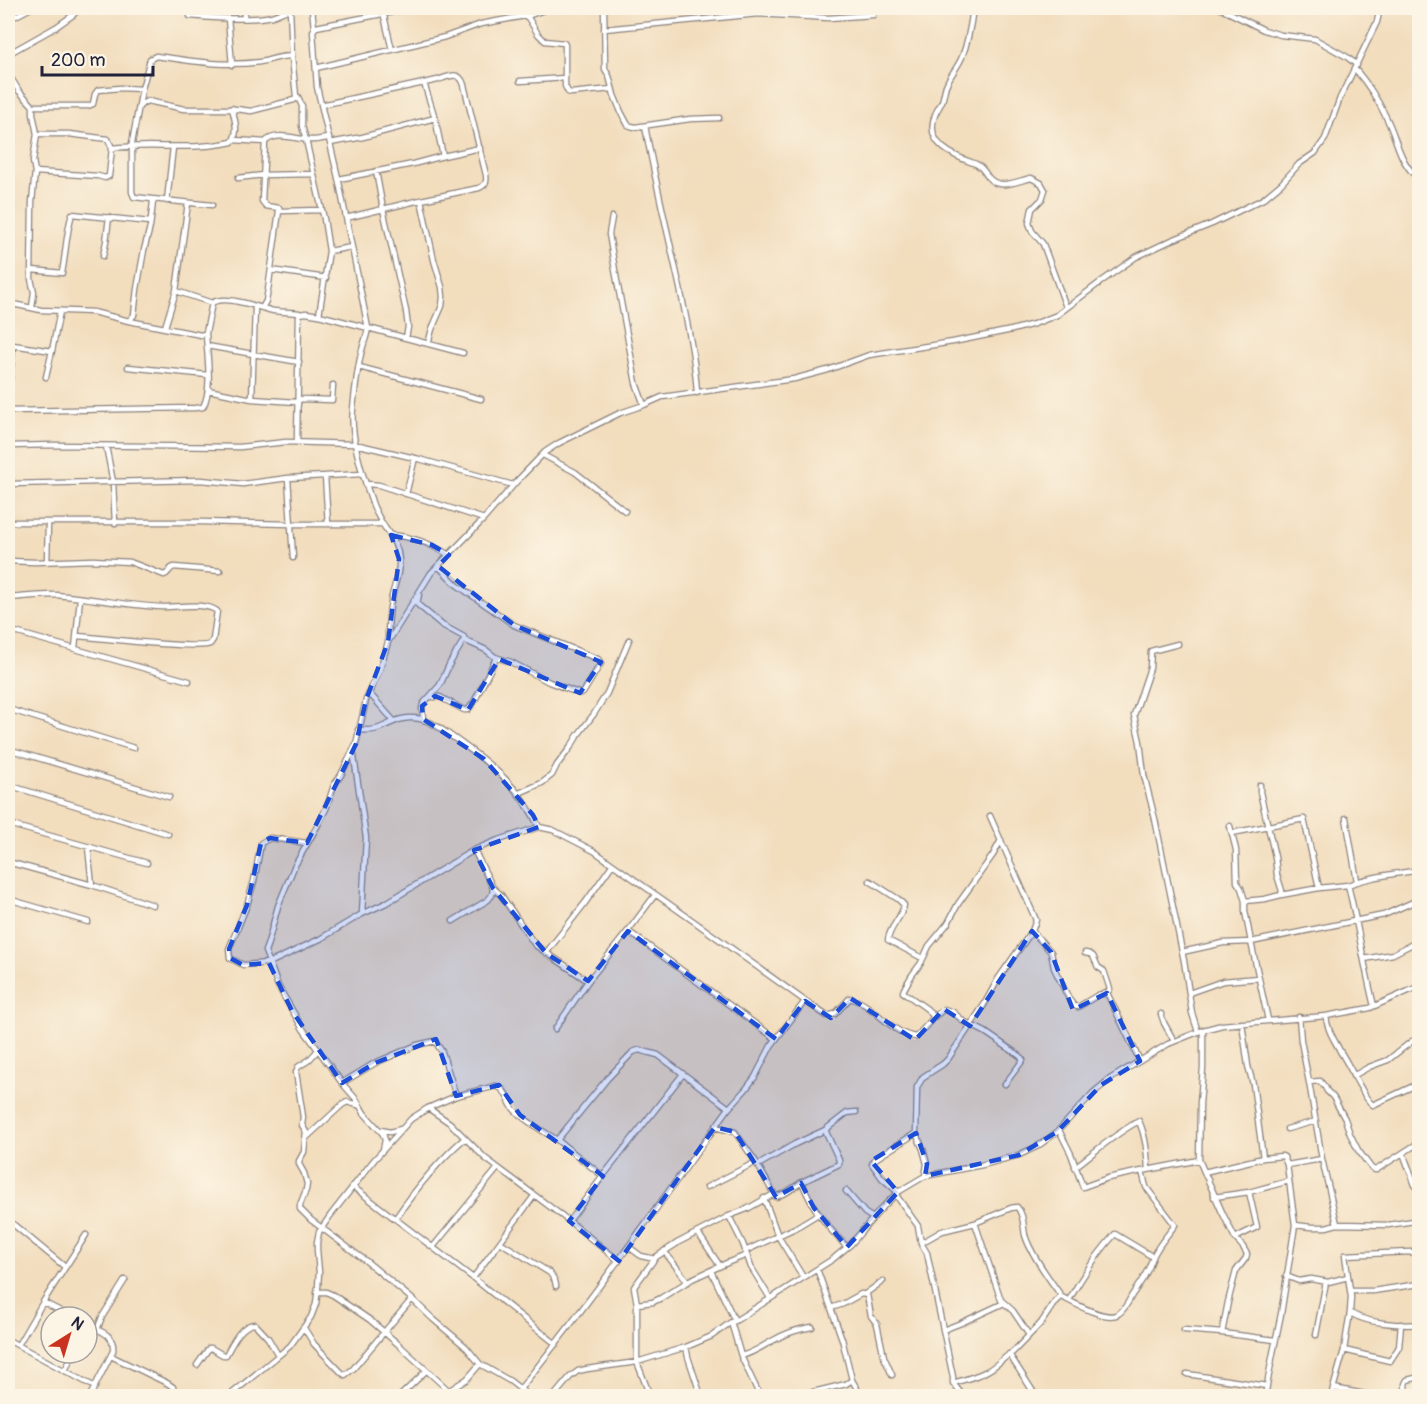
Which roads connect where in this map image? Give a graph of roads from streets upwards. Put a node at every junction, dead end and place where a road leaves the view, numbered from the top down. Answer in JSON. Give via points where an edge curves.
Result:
{"nodes":[{"id":1,"x":31,"y":8,"type":"edge"},
{"id":2,"x":68,"y":8,"type":"edge"},
{"id":3,"x":80,"y":8,"type":"edge"},
{"id":4,"x":244,"y":8,"type":"edge"},
{"id":5,"x":290,"y":8,"type":"edge"},
{"id":6,"x":312,"y":8,"type":"edge"},
{"id":7,"x":550,"y":8,"type":"edge"},
{"id":8,"x":604,"y":8,"type":"edge"},
{"id":9,"x":973,"y":8,"type":"edge"},
{"id":10,"x":1220,"y":8,"type":"edge"},
{"id":11,"x":1380,"y":8,"type":"edge"},
{"id":12,"x":405,"y":9,"type":"edge"},
{"id":13,"x":384,"y":14,"type":"junction"},
{"id":14,"x":73,"y":15,"type":"junction"},
{"id":15,"x":873,"y":15,"type":"dead end"},
{"id":16,"x":190,"y":16,"type":"dead end"},
{"id":17,"x":527,"y":16,"type":"junction"},
{"id":18,"x":228,"y":18,"type":"junction"},
{"id":19,"x":244,"y":18,"type":"junction"},
{"id":20,"x":8,"y":20,"type":"edge"},
{"id":21,"x":314,"y":28,"type":"junction"},
{"id":22,"x":604,"y":29,"type":"junction"},
{"id":23,"x":392,"y":51,"type":"junction"},
{"id":24,"x":8,"y":54,"type":"edge"},
{"id":25,"x":292,"y":57,"type":"junction"},
{"id":26,"x":232,"y":65,"type":"junction"},
{"id":27,"x":1356,"y":67,"type":"junction"},
{"id":28,"x":316,"y":68,"type":"junction"},
{"id":29,"x":8,"y":74,"type":"edge"},
{"id":30,"x":565,"y":78,"type":"junction"},
{"id":31,"x":520,"y":81,"type":"dead end"},
{"id":32,"x":424,"y":83,"type":"junction"},
{"id":33,"x":142,"y":89,"type":"junction"},
{"id":34,"x":612,"y":89,"type":"junction"},
{"id":35,"x":298,"y":97,"type":"junction"},
{"id":36,"x":321,"y":105,"type":"junction"},
{"id":37,"x":33,"y":106,"type":"junction"},
{"id":38,"x":232,"y":108,"type":"junction"},
{"id":39,"x":139,"y":109,"type":"junction"},
{"id":40,"x":435,"y":118,"type":"junction"},
{"id":41,"x":720,"y":118,"type":"dead end"},
{"id":42,"x":645,"y":126,"type":"junction"},
{"id":43,"x":37,"y":134,"type":"junction"},
{"id":44,"x":234,"y":140,"type":"junction"},
{"id":45,"x":306,"y":140,"type":"junction"},
{"id":46,"x":329,"y":140,"type":"junction"},
{"id":47,"x":265,"y":142,"type":"junction"},
{"id":48,"x":133,"y":145,"type":"junction"},
{"id":49,"x":173,"y":147,"type":"junction"},
{"id":50,"x":112,"y":148,"type":"junction"},
{"id":51,"x":480,"y":148,"type":"junction"},
{"id":52,"x":443,"y":156,"type":"junction"},
{"id":53,"x":8,"y":165,"type":"edge"},
{"id":54,"x":376,"y":171,"type":"junction"},
{"id":55,"x":35,"y":172,"type":"junction"},
{"id":56,"x":313,"y":174,"type":"junction"},
{"id":57,"x":263,"y":175,"type":"junction"},
{"id":58,"x":238,"y":178,"type":"dead end"},
{"id":59,"x":339,"y":179,"type":"junction"},
{"id":60,"x":1419,"y":180,"type":"edge"},
{"id":61,"x":152,"y":199,"type":"junction"},
{"id":62,"x":421,"y":200,"type":"junction"},
{"id":63,"x":167,"y":201,"type":"junction"},
{"id":64,"x":188,"y":203,"type":"junction"},
{"id":65,"x":212,"y":205,"type":"dead end"},
{"id":66,"x":383,"y":209,"type":"junction"},
{"id":67,"x":322,"y":210,"type":"junction"},
{"id":68,"x":279,"y":211,"type":"junction"},
{"id":69,"x":612,"y":217,"type":"dead end"},
{"id":70,"x":109,"y":218,"type":"junction"},
{"id":71,"x":346,"y":218,"type":"junction"},
{"id":72,"x":8,"y":219,"type":"edge"},
{"id":73,"x":150,"y":222,"type":"junction"},
{"id":74,"x":352,"y":247,"type":"junction"},
{"id":75,"x":329,"y":251,"type":"junction"},
{"id":76,"x":103,"y":256,"type":"dead end"},
{"id":77,"x":32,"y":270,"type":"junction"},
{"id":78,"x":272,"y":270,"type":"junction"},
{"id":79,"x":326,"y":278,"type":"junction"},
{"id":80,"x":176,"y":291,"type":"junction"},
{"id":81,"x":8,"y":303,"type":"edge"},
{"id":82,"x":212,"y":303,"type":"junction"},
{"id":83,"x":255,"y":307,"type":"junction"},
{"id":84,"x":1066,"y":307,"type":"junction"},
{"id":85,"x":32,"y":308,"type":"junction"},
{"id":86,"x":262,"y":308,"type":"junction"},
{"id":87,"x":60,"y":311,"type":"junction"},
{"id":88,"x":8,"y":314,"type":"edge"},
{"id":89,"x":299,"y":314,"type":"junction"},
{"id":90,"x":319,"y":315,"type":"junction"},
{"id":91,"x":129,"y":321,"type":"junction"},
{"id":92,"x":165,"y":327,"type":"junction"},
{"id":93,"x":368,"y":328,"type":"junction"},
{"id":94,"x":206,"y":333,"type":"junction"},
{"id":95,"x":406,"y":338,"type":"junction"},
{"id":96,"x":8,"y":339,"type":"edge"},
{"id":97,"x":428,"y":344,"type":"junction"},
{"id":98,"x":13,"y":345,"type":"junction"},
{"id":99,"x":207,"y":346,"type":"junction"},
{"id":100,"x":52,"y":351,"type":"junction"},
{"id":101,"x":463,"y":353,"type":"dead end"},
{"id":102,"x":254,"y":354,"type":"junction"},
{"id":103,"x":299,"y":362,"type":"junction"},
{"id":104,"x":128,"y":367,"type":"dead end"},
{"id":105,"x":360,"y":367,"type":"junction"},
{"id":106,"x":208,"y":375,"type":"junction"},
{"id":107,"x":46,"y":377,"type":"dead end"},
{"id":108,"x":8,"y":380,"type":"edge"},
{"id":109,"x":333,"y":385,"type":"dead end"},
{"id":110,"x":208,"y":390,"type":"junction"},
{"id":111,"x":698,"y":393,"type":"junction"},
{"id":112,"x":252,"y":399,"type":"junction"},
{"id":113,"x":480,"y":399,"type":"dead end"},
{"id":114,"x":297,"y":403,"type":"junction"},
{"id":115,"x":644,"y":405,"type":"junction"},
{"id":116,"x":8,"y":411,"type":"edge"},
{"id":117,"x":297,"y":441,"type":"junction"},
{"id":118,"x":355,"y":444,"type":"junction"},
{"id":119,"x":8,"y":446,"type":"edge"},
{"id":120,"x":106,"y":446,"type":"junction"},
{"id":121,"x":543,"y":455,"type":"junction"},
{"id":122,"x":415,"y":458,"type":"junction"},
{"id":123,"x":362,"y":474,"type":"junction"},
{"id":124,"x":325,"y":476,"type":"junction"},
{"id":125,"x":288,"y":478,"type":"junction"},
{"id":126,"x":112,"y":482,"type":"junction"},
{"id":127,"x":8,"y":484,"type":"edge"},
{"id":128,"x":367,"y":484,"type":"junction"},
{"id":129,"x":513,"y":485,"type":"junction"},
{"id":130,"x":406,"y":494,"type":"junction"},
{"id":131,"x":625,"y":511,"type":"dead end"},
{"id":132,"x":484,"y":519,"type":"junction"},
{"id":133,"x":8,"y":522,"type":"edge"},
{"id":134,"x":48,"y":523,"type":"junction"},
{"id":135,"x":115,"y":523,"type":"junction"},
{"id":136,"x":291,"y":524,"type":"junction"},
{"id":137,"x":328,"y":524,"type":"junction"},
{"id":138,"x":383,"y":524,"type":"junction"},
{"id":139,"x":391,"y":535,"type":"junction"},
{"id":140,"x":449,"y":555,"type":"junction"},
{"id":141,"x":293,"y":558,"type":"dead end"},
{"id":142,"x":8,"y":561,"type":"edge"},
{"id":143,"x":47,"y":562,"type":"junction"},
{"id":144,"x":438,"y":566,"type":"junction"},
{"id":145,"x":220,"y":571,"type":"dead end"},
{"id":146,"x":420,"y":589,"type":"junction"},
{"id":147,"x":8,"y":598,"type":"edge"},
{"id":148,"x":80,"y":598,"type":"junction"},
{"id":149,"x":8,"y":630,"type":"edge"},
{"id":150,"x":77,"y":636,"type":"junction"},
{"id":151,"x":464,"y":640,"type":"junction"},
{"id":152,"x":629,"y":640,"type":"dead end"},
{"id":153,"x":388,"y":642,"type":"junction"},
{"id":154,"x":1178,"y":644,"type":"dead end"},
{"id":155,"x":75,"y":648,"type":"junction"},
{"id":156,"x":496,"y":658,"type":"junction"},
{"id":157,"x":189,"y":681,"type":"dead end"},
{"id":158,"x":369,"y":693,"type":"junction"},
{"id":159,"x":430,"y":697,"type":"junction"},
{"id":160,"x":8,"y":709,"type":"edge"},
{"id":161,"x":423,"y":719,"type":"junction"},
{"id":162,"x":394,"y":721,"type":"junction"},
{"id":163,"x":358,"y":730,"type":"junction"},
{"id":164,"x":8,"y":748,"type":"edge"},
{"id":165,"x":134,"y":748,"type":"dead end"},
{"id":166,"x":353,"y":750,"type":"junction"},
{"id":167,"x":8,"y":785,"type":"edge"},
{"id":168,"x":1260,"y":785,"type":"dead end"},
{"id":169,"x":519,"y":793,"type":"junction"},
{"id":170,"x":169,"y":797,"type":"dead end"},
{"id":171,"x":990,"y":816,"type":"dead end"},
{"id":172,"x":1346,"y":818,"type":"dead end"},
{"id":173,"x":8,"y":824,"type":"edge"},
{"id":174,"x":1230,"y":826,"type":"dead end"},
{"id":175,"x":1268,"y":826,"type":"junction"},
{"id":176,"x":539,"y":827,"type":"junction"},
{"id":177,"x":1232,"y":833,"type":"junction"},
{"id":178,"x":168,"y":834,"type":"dead end"},
{"id":179,"x":1001,"y":840,"type":"junction"},
{"id":180,"x":307,"y":843,"type":"junction"},
{"id":181,"x":88,"y":847,"type":"junction"},
{"id":182,"x":474,"y":850,"type":"junction"},
{"id":183,"x":8,"y":862,"type":"edge"},
{"id":184,"x":147,"y":863,"type":"dead end"},
{"id":185,"x":612,"y":865,"type":"junction"},
{"id":186,"x":1419,"y":870,"type":"edge"},
{"id":187,"x":870,"y":881,"type":"dead end"},
{"id":188,"x":1357,"y":881,"type":"junction"},
{"id":189,"x":92,"y":885,"type":"junction"},
{"id":190,"x":1348,"y":885,"type":"junction"},
{"id":191,"x":493,"y":888,"type":"junction"},
{"id":192,"x":1318,"y":888,"type":"junction"},
{"id":193,"x":655,"y":895,"type":"junction"},
{"id":194,"x":1281,"y":895,"type":"junction"},
{"id":195,"x":8,"y":899,"type":"edge"},
{"id":196,"x":1419,"y":899,"type":"edge"},
{"id":197,"x":1245,"y":901,"type":"junction"},
{"id":198,"x":153,"y":905,"type":"dead end"},
{"id":199,"x":362,"y":914,"type":"junction"},
{"id":200,"x":453,"y":921,"type":"dead end"},
{"id":201,"x":1356,"y":921,"type":"junction"},
{"id":202,"x":88,"y":922,"type":"dead end"},
{"id":203,"x":628,"y":931,"type":"junction"},
{"id":204,"x":1032,"y":931,"type":"junction"},
{"id":205,"x":1419,"y":940,"type":"edge"},
{"id":206,"x":1251,"y":942,"type":"junction"},
{"id":207,"x":1182,"y":952,"type":"junction"},
{"id":208,"x":546,"y":953,"type":"junction"},
{"id":209,"x":1085,"y":953,"type":"dead end"},
{"id":210,"x":922,"y":958,"type":"junction"},
{"id":211,"x":1364,"y":960,"type":"junction"},
{"id":212,"x":269,"y":963,"type":"junction"},
{"id":213,"x":1259,"y":978,"type":"junction"},
{"id":214,"x":588,"y":981,"type":"junction"},
{"id":215,"x":1419,"y":986,"type":"edge"},
{"id":216,"x":1107,"y":993,"type":"junction"},
{"id":217,"x":1189,"y":993,"type":"junction"},
{"id":218,"x":805,"y":1002,"type":"junction"},
{"id":219,"x":1374,"y":1006,"type":"junction"},
{"id":220,"x":1161,"y":1014,"type":"dead end"},
{"id":221,"x":1326,"y":1016,"type":"junction"},
{"id":222,"x":934,"y":1017,"type":"junction"},
{"id":223,"x":1299,"y":1017,"type":"junction"},
{"id":224,"x":1268,"y":1020,"type":"junction"},
{"id":225,"x":1242,"y":1023,"type":"junction"},
{"id":226,"x":971,"y":1025,"type":"junction"},
{"id":227,"x":555,"y":1029,"type":"dead end"},
{"id":228,"x":1200,"y":1031,"type":"junction"},
{"id":229,"x":776,"y":1039,"type":"junction"},
{"id":230,"x":1174,"y":1041,"type":"junction"},
{"id":231,"x":1419,"y":1041,"type":"edge"},
{"id":232,"x":318,"y":1050,"type":"junction"},
{"id":233,"x":1140,"y":1061,"type":"junction"},
{"id":234,"x":683,"y":1074,"type":"junction"},
{"id":235,"x":1353,"y":1076,"type":"junction"},
{"id":236,"x":1309,"y":1082,"type":"junction"},
{"id":237,"x":342,"y":1083,"type":"junction"},
{"id":238,"x":1419,"y":1083,"type":"edge"},
{"id":239,"x":1005,"y":1084,"type":"dead end"},
{"id":240,"x":456,"y":1096,"type":"junction"},
{"id":241,"x":359,"y":1105,"type":"junction"},
{"id":242,"x":428,"y":1108,"type":"junction"},
{"id":243,"x":729,"y":1108,"type":"junction"},
{"id":244,"x":856,"y":1112,"type":"dead end"},
{"id":245,"x":1316,"y":1121,"type":"junction"},
{"id":246,"x":715,"y":1127,"type":"junction"},
{"id":247,"x":402,"y":1129,"type":"junction"},
{"id":248,"x":1287,"y":1129,"type":"dead end"},
{"id":249,"x":381,"y":1130,"type":"junction"},
{"id":250,"x":825,"y":1130,"type":"junction"},
{"id":251,"x":1059,"y":1130,"type":"junction"},
{"id":252,"x":916,"y":1133,"type":"junction"},
{"id":253,"x":306,"y":1138,"type":"junction"},
{"id":254,"x":465,"y":1138,"type":"junction"},
{"id":255,"x":556,"y":1140,"type":"junction"},
{"id":256,"x":1419,"y":1142,"type":"edge"},
{"id":257,"x":383,"y":1150,"type":"junction"},
{"id":258,"x":1403,"y":1153,"type":"junction"},
{"id":259,"x":1263,"y":1158,"type":"junction"},
{"id":260,"x":1322,"y":1159,"type":"junction"},
{"id":261,"x":1199,"y":1160,"type":"junction"},
{"id":262,"x":757,"y":1164,"type":"junction"},
{"id":263,"x":1287,"y":1165,"type":"junction"},
{"id":264,"x":1075,"y":1167,"type":"junction"},
{"id":265,"x":498,"y":1168,"type":"junction"},
{"id":266,"x":1148,"y":1169,"type":"junction"},
{"id":267,"x":1142,"y":1171,"type":"junction"},
{"id":268,"x":1204,"y":1172,"type":"junction"},
{"id":269,"x":603,"y":1176,"type":"junction"},
{"id":270,"x":925,"y":1176,"type":"junction"},
{"id":271,"x":1289,"y":1180,"type":"junction"},
{"id":272,"x":802,"y":1182,"type":"junction"},
{"id":273,"x":352,"y":1186,"type":"junction"},
{"id":274,"x":707,"y":1187,"type":"dead end"},
{"id":275,"x":1419,"y":1190,"type":"edge"},
{"id":276,"x":846,"y":1191,"type":"dead end"},
{"id":277,"x":1249,"y":1192,"type":"junction"},
{"id":278,"x":774,"y":1194,"type":"junction"},
{"id":279,"x":897,"y":1194,"type":"junction"},
{"id":280,"x":534,"y":1196,"type":"junction"},
{"id":281,"x":1214,"y":1197,"type":"junction"},
{"id":282,"x":764,"y":1198,"type":"junction"},
{"id":283,"x":818,"y":1214,"type":"junction"},
{"id":284,"x":729,"y":1216,"type":"junction"},
{"id":285,"x":873,"y":1218,"type":"junction"},
{"id":286,"x":395,"y":1219,"type":"junction"},
{"id":287,"x":8,"y":1220,"type":"edge"},
{"id":288,"x":1419,"y":1220,"type":"edge"},
{"id":289,"x":569,"y":1221,"type":"junction"},
{"id":290,"x":975,"y":1223,"type":"junction"},
{"id":291,"x":1337,"y":1224,"type":"junction"},
{"id":292,"x":1295,"y":1225,"type":"junction"},
{"id":293,"x":322,"y":1228,"type":"junction"},
{"id":294,"x":698,"y":1233,"type":"junction"},
{"id":295,"x":86,"y":1235,"type":"dead end"},
{"id":296,"x":778,"y":1236,"type":"junction"},
{"id":297,"x":1235,"y":1238,"type":"junction"},
{"id":298,"x":500,"y":1242,"type":"junction"},
{"id":299,"x":921,"y":1243,"type":"junction"},
{"id":300,"x":433,"y":1247,"type":"junction"},
{"id":301,"x":629,"y":1247,"type":"junction"},
{"id":302,"x":847,"y":1247,"type":"junction"},
{"id":303,"x":664,"y":1251,"type":"junction"},
{"id":304,"x":746,"y":1253,"type":"junction"},
{"id":305,"x":1418,"y":1253,"type":"edge"},
{"id":306,"x":1153,"y":1257,"type":"junction"},
{"id":307,"x":655,"y":1259,"type":"junction"},
{"id":308,"x":619,"y":1261,"type":"junction"},
{"id":309,"x":720,"y":1266,"type":"junction"},
{"id":310,"x":65,"y":1267,"type":"junction"},
{"id":311,"x":818,"y":1269,"type":"junction"},
{"id":312,"x":711,"y":1270,"type":"junction"},
{"id":313,"x":1287,"y":1276,"type":"junction"},
{"id":314,"x":803,"y":1277,"type":"junction"},
{"id":315,"x":1348,"y":1277,"type":"junction"},
{"id":316,"x":473,"y":1278,"type":"junction"},
{"id":317,"x":124,"y":1280,"type":"dead end"},
{"id":318,"x":883,"y":1281,"type":"dead end"},
{"id":319,"x":688,"y":1282,"type":"junction"},
{"id":320,"x":1326,"y":1282,"type":"junction"},
{"id":321,"x":556,"y":1286,"type":"dead end"},
{"id":322,"x":1350,"y":1291,"type":"junction"},
{"id":323,"x":317,"y":1292,"type":"junction"},
{"id":324,"x":865,"y":1294,"type":"junction"},
{"id":325,"x":1060,"y":1296,"type":"junction"},
{"id":326,"x":770,"y":1298,"type":"junction"},
{"id":327,"x":412,"y":1299,"type":"junction"},
{"id":328,"x":1070,"y":1300,"type":"junction"},
{"id":329,"x":43,"y":1302,"type":"junction"},
{"id":330,"x":1004,"y":1303,"type":"junction"},
{"id":331,"x":637,"y":1304,"type":"junction"},
{"id":332,"x":49,"y":1305,"type":"edge"},
{"id":333,"x":831,"y":1308,"type":"junction"},
{"id":334,"x":1350,"y":1312,"type":"junction"},
{"id":335,"x":733,"y":1322,"type":"junction"},
{"id":336,"x":1401,"y":1324,"type":"junction"},
{"id":337,"x":1419,"y":1324,"type":"edge"},
{"id":338,"x":99,"y":1325,"type":"edge"},
{"id":339,"x":812,"y":1327,"type":"dead end"},
{"id":340,"x":304,"y":1328,"type":"junction"},
{"id":341,"x":943,"y":1330,"type":"junction"},
{"id":342,"x":1184,"y":1330,"type":"dead end"},
{"id":343,"x":99,"y":1331,"type":"edge"},
{"id":344,"x":384,"y":1331,"type":"junction"},
{"id":345,"x":1222,"y":1333,"type":"junction"},
{"id":346,"x":1029,"y":1335,"type":"junction"},
{"id":347,"x":1316,"y":1335,"type":"dead end"},
{"id":348,"x":8,"y":1340,"type":"edge"},
{"id":349,"x":1275,"y":1340,"type":"junction"},
{"id":350,"x":556,"y":1344,"type":"junction"},
{"id":351,"x":18,"y":1345,"type":"junction"},
{"id":352,"x":686,"y":1347,"type":"junction"},
{"id":353,"x":1344,"y":1350,"type":"junction"},
{"id":354,"x":1009,"y":1354,"type":"junction"},
{"id":355,"x":278,"y":1355,"type":"junction"},
{"id":356,"x":111,"y":1356,"type":"junction"},
{"id":357,"x":741,"y":1356,"type":"junction"},
{"id":358,"x":637,"y":1362,"type":"junction"},
{"id":359,"x":480,"y":1364,"type":"junction"},
{"id":360,"x":67,"y":1365,"type":"edge"},
{"id":361,"x":198,"y":1365,"type":"dead end"},
{"id":362,"x":64,"y":1371,"type":"junction"},
{"id":363,"x":426,"y":1371,"type":"junction"},
{"id":364,"x":1187,"y":1374,"type":"dead end"},
{"id":365,"x":892,"y":1375,"type":"dead end"},
{"id":366,"x":1419,"y":1377,"type":"edge"},
{"id":367,"x":852,"y":1380,"type":"junction"},
{"id":368,"x":953,"y":1383,"type":"junction"},
{"id":369,"x":1267,"y":1386,"type":"junction"},
{"id":370,"x":95,"y":1387,"type":"junction"},
{"id":371,"x":1334,"y":1388,"type":"junction"},
{"id":372,"x":520,"y":1389,"type":"junction"},
{"id":373,"x":231,"y":1395,"type":"edge"},
{"id":374,"x":1370,"y":1395,"type":"dead end"},
{"id":375,"x":90,"y":1396,"type":"edge"},
{"id":376,"x":176,"y":1396,"type":"edge"},
{"id":377,"x":243,"y":1396,"type":"edge"},
{"id":378,"x":400,"y":1396,"type":"edge"},
{"id":379,"x":529,"y":1396,"type":"edge"},
{"id":380,"x":554,"y":1396,"type":"edge"},
{"id":381,"x":650,"y":1396,"type":"edge"},
{"id":382,"x":701,"y":1396,"type":"edge"},
{"id":383,"x":760,"y":1396,"type":"edge"},
{"id":384,"x":797,"y":1396,"type":"edge"},
{"id":385,"x":861,"y":1396,"type":"edge"},
{"id":386,"x":963,"y":1396,"type":"edge"},
{"id":387,"x":1036,"y":1396,"type":"edge"},
{"id":388,"x":1265,"y":1396,"type":"edge"},
{"id":389,"x":1331,"y":1396,"type":"edge"},
{"id":390,"x":1406,"y":1396,"type":"edge"}],
"edges":[{"from":1,"to":20,"type":"street"},
{"from":2,"to":14,"type":"street"},
{"from":3,"to":14,"type":"street"},
{"from":4,"to":19,"type":"street"},
{"from":5,"to":19,"type":"street","via":[[274,15]]},
{"from":5,"to":25,"type":"street"},
{"from":6,"to":21,"type":"street"},
{"from":7,"to":17,"type":"street"},
{"from":8,"to":22,"type":"street"},
{"from":9,"to":84,"type":"street","via":[[962,59],[944,88],[935,115],[934,136],[953,155],[981,166],[999,184],[1031,178],[1041,183],[1045,190],[1032,209],[1029,223],[1043,244]]},
{"from":10,"to":27,"type":"street","via":[[1264,30],[1315,39],[1347,57]]},
{"from":11,"to":27,"type":"street"},
{"from":12,"to":13,"type":"street"},
{"from":13,"to":21,"type":"street"},
{"from":13,"to":23,"type":"street"},
{"from":14,"to":24,"type":"street"},
{"from":15,"to":22,"type":"street","via":[[758,15]]},
{"from":16,"to":18,"type":"street"},
{"from":17,"to":23,"type":"street","via":[[481,24]]},
{"from":17,"to":30,"type":"street","via":[[545,41],[564,43]]},
{"from":18,"to":19,"type":"street"},
{"from":18,"to":26,"type":"street"},
{"from":21,"to":28,"type":"street"},
{"from":22,"to":34,"type":"street","via":[[604,67]]},
{"from":23,"to":28,"type":"street"},
{"from":25,"to":26,"type":"street"},
{"from":25,"to":35,"type":"street"},
{"from":26,"to":33,"type":"street","via":[[154,56]]},
{"from":27,"to":60,"type":"street","via":[[1391,127],[1402,160]]},
{"from":27,"to":84,"type":"street","via":[[1321,146],[1275,190],[1212,224],[1136,257]]},
{"from":28,"to":36,"type":"street"},
{"from":29,"to":37,"type":"street"},
{"from":30,"to":31,"type":"street"},
{"from":30,"to":34,"type":"street","via":[[571,93]]},
{"from":32,"to":36,"type":"street"},
{"from":32,"to":40,"type":"street"},
{"from":32,"to":51,"type":"street","via":[[452,75],[462,79]]},
{"from":33,"to":37,"type":"street","via":[[98,90],[93,104],[88,106]]},
{"from":33,"to":39,"type":"street"},
{"from":34,"to":42,"type":"street","via":[[628,124]]},
{"from":35,"to":38,"type":"street","via":[[251,111]]},
{"from":35,"to":45,"type":"street"},
{"from":36,"to":46,"type":"street"},
{"from":37,"to":43,"type":"street"},
{"from":38,"to":39,"type":"street","via":[[184,109],[148,101]]},
{"from":38,"to":44,"type":"street"},
{"from":39,"to":48,"type":"street"},
{"from":40,"to":46,"type":"street"},
{"from":40,"to":52,"type":"street"},
{"from":41,"to":42,"type":"street"},
{"from":42,"to":111,"type":"street"},
{"from":43,"to":50,"type":"street","via":[[108,139]]},
{"from":43,"to":55,"type":"street"},
{"from":44,"to":47,"type":"street"},
{"from":44,"to":49,"type":"street"},
{"from":45,"to":46,"type":"street"},
{"from":45,"to":47,"type":"street","via":[[269,138]]},
{"from":45,"to":56,"type":"street"},
{"from":46,"to":59,"type":"street"},
{"from":47,"to":57,"type":"street"},
{"from":48,"to":49,"type":"street"},
{"from":48,"to":50,"type":"street"},
{"from":48,"to":61,"type":"street","via":[[133,195]]},
{"from":49,"to":63,"type":"street"},
{"from":50,"to":55,"type":"street","via":[[109,176],[105,178]]},
{"from":51,"to":52,"type":"street"},
{"from":51,"to":62,"type":"street","via":[[485,185]]},
{"from":52,"to":54,"type":"street"},
{"from":53,"to":72,"type":"street"},
{"from":54,"to":59,"type":"street"},
{"from":54,"to":66,"type":"street"},
{"from":55,"to":77,"type":"street"},
{"from":56,"to":57,"type":"street"},
{"from":56,"to":67,"type":"street"},
{"from":57,"to":58,"type":"street"},
{"from":57,"to":68,"type":"street","via":[[262,201]]},
{"from":59,"to":71,"type":"street"},
{"from":61,"to":63,"type":"street"},
{"from":61,"to":73,"type":"street"},
{"from":62,"to":66,"type":"street"},
{"from":62,"to":97,"type":"street","via":[[443,297]]},
{"from":63,"to":64,"type":"street"},
{"from":64,"to":65,"type":"street"},
{"from":64,"to":80,"type":"street"},
{"from":66,"to":71,"type":"street"},
{"from":66,"to":95,"type":"street","via":[[406,311]]},
{"from":67,"to":68,"type":"street"},
{"from":67,"to":75,"type":"street"},
{"from":68,"to":78,"type":"street"},
{"from":69,"to":115,"type":"street","via":[[609,234],[613,261],[636,383]]},
{"from":70,"to":73,"type":"street"},
{"from":70,"to":76,"type":"street"},
{"from":70,"to":77,"type":"street","via":[[72,214],[62,273]]},
{"from":71,"to":74,"type":"street"},
{"from":73,"to":91,"type":"street","via":[[134,315]]},
{"from":74,"to":75,"type":"street"},
{"from":74,"to":93,"type":"street"},
{"from":75,"to":79,"type":"street"},
{"from":77,"to":85,"type":"street"},
{"from":78,"to":79,"type":"street"},
{"from":78,"to":86,"type":"street"},
{"from":79,"to":90,"type":"street"},
{"from":80,"to":82,"type":"street"},
{"from":80,"to":92,"type":"street"},
{"from":81,"to":85,"type":"street"},
{"from":81,"to":88,"type":"street"},
{"from":82,"to":83,"type":"street","via":[[233,301]]},
{"from":82,"to":94,"type":"street"},
{"from":83,"to":86,"type":"street"},
{"from":83,"to":102,"type":"street"},
{"from":84,"to":111,"type":"street","via":[[1057,315],[1012,330],[869,355],[794,380]]},
{"from":85,"to":87,"type":"street"},
{"from":86,"to":89,"type":"street"},
{"from":87,"to":91,"type":"street","via":[[93,312]]},
{"from":87,"to":100,"type":"street"},
{"from":89,"to":90,"type":"street"},
{"from":89,"to":103,"type":"street"},
{"from":90,"to":93,"type":"street"},
{"from":91,"to":92,"type":"street"},
{"from":92,"to":94,"type":"street"},
{"from":93,"to":95,"type":"street"},
{"from":93,"to":105,"type":"street"},
{"from":94,"to":99,"type":"street"},
{"from":95,"to":97,"type":"street"},
{"from":96,"to":98,"type":"street"},
{"from":97,"to":101,"type":"street"},
{"from":98,"to":100,"type":"street"},
{"from":98,"to":108,"type":"street"},
{"from":99,"to":102,"type":"street"},
{"from":99,"to":106,"type":"street"},
{"from":100,"to":107,"type":"street"},
{"from":102,"to":103,"type":"street"},
{"from":102,"to":112,"type":"street"},
{"from":103,"to":114,"type":"street"},
{"from":104,"to":106,"type":"street"},
{"from":105,"to":113,"type":"street"},
{"from":105,"to":118,"type":"street","via":[[352,412]]},
{"from":106,"to":110,"type":"street"},
{"from":109,"to":114,"type":"street","via":[[332,400],[301,399]]},
{"from":110,"to":112,"type":"street"},
{"from":110,"to":116,"type":"street","via":[[203,407],[195,408]]},
{"from":111,"to":115,"type":"street","via":[[662,397]]},
{"from":112,"to":114,"type":"street"},
{"from":114,"to":117,"type":"street"},
{"from":115,"to":121,"type":"street","via":[[579,433]]},
{"from":117,"to":118,"type":"street"},
{"from":117,"to":120,"type":"street","via":[[240,447]]},
{"from":118,"to":122,"type":"street"},
{"from":118,"to":123,"type":"street"},
{"from":119,"to":120,"type":"street"},
{"from":120,"to":126,"type":"street"},
{"from":121,"to":129,"type":"street"},
{"from":121,"to":131,"type":"street","via":[[575,472]]},
{"from":122,"to":129,"type":"street"},
{"from":122,"to":130,"type":"street"},
{"from":123,"to":124,"type":"street"},
{"from":123,"to":128,"type":"street"},
{"from":124,"to":125,"type":"street"},
{"from":124,"to":137,"type":"street"},
{"from":125,"to":126,"type":"street","via":[[243,484],[201,480]]},
{"from":125,"to":136,"type":"street"},
{"from":126,"to":127,"type":"street"},
{"from":126,"to":135,"type":"street"},
{"from":128,"to":130,"type":"street"},
{"from":128,"to":138,"type":"street"},
{"from":129,"to":132,"type":"street"},
{"from":130,"to":132,"type":"street"},
{"from":132,"to":140,"type":"street"},
{"from":133,"to":134,"type":"street"},
{"from":134,"to":135,"type":"street"},
{"from":134,"to":143,"type":"street"},
{"from":135,"to":136,"type":"street"},
{"from":136,"to":137,"type":"street"},
{"from":136,"to":141,"type":"street"},
{"from":137,"to":138,"type":"street"},
{"from":138,"to":139,"type":"street"},
{"from":139,"to":140,"type":"street","via":[[407,536]]},
{"from":139,"to":153,"type":"street","via":[[399,559]]},
{"from":140,"to":144,"type":"street"},
{"from":142,"to":143,"type":"street"},
{"from":143,"to":145,"type":"street","via":[[130,562],[164,575],[174,567]]},
{"from":144,"to":146,"type":"street"},
{"from":144,"to":156,"type":"street","via":[[457,585],[514,625],[601,663],[580,693]]},
{"from":146,"to":151,"type":"street","via":[[417,604]]},
{"from":146,"to":153,"type":"street"},
{"from":147,"to":148,"type":"street"},
{"from":148,"to":150,"type":"street"},
{"from":148,"to":150,"type":"street","via":[[217,611],[213,640],[208,645]]},
{"from":149,"to":155,"type":"street"},
{"from":150,"to":155,"type":"street"},
{"from":151,"to":156,"type":"street"},
{"from":151,"to":159,"type":"street"},
{"from":152,"to":169,"type":"street","via":[[607,693],[552,775]]},
{"from":153,"to":158,"type":"street"},
{"from":154,"to":207,"type":"street","via":[[1151,651],[1150,668],[1134,715]]},
{"from":155,"to":157,"type":"street"},
{"from":156,"to":159,"type":"street","via":[[468,710],[440,697]]},
{"from":158,"to":162,"type":"street"},
{"from":158,"to":163,"type":"street"},
{"from":159,"to":161,"type":"street","via":[[422,708]]},
{"from":160,"to":165,"type":"street"},
{"from":161,"to":162,"type":"street"},
{"from":161,"to":169,"type":"street","via":[[484,759]]},
{"from":162,"to":163,"type":"street","via":[[375,729]]},
{"from":163,"to":166,"type":"street"},
{"from":164,"to":170,"type":"street"},
{"from":166,"to":180,"type":"street"},
{"from":166,"to":199,"type":"street","via":[[366,838]]},
{"from":167,"to":178,"type":"street"},
{"from":168,"to":175,"type":"street"},
{"from":169,"to":176,"type":"street"},
{"from":171,"to":179,"type":"street"},
{"from":172,"to":188,"type":"street"},
{"from":173,"to":181,"type":"street"},
{"from":174,"to":177,"type":"street"},
{"from":175,"to":177,"type":"street"},
{"from":175,"to":192,"type":"street","via":[[1304,819]]},
{"from":175,"to":194,"type":"street"},
{"from":176,"to":182,"type":"street"},
{"from":176,"to":185,"type":"street","via":[[560,833]]},
{"from":177,"to":197,"type":"street","via":[[1237,882]]},
{"from":179,"to":204,"type":"street","via":[[1036,920]]},
{"from":179,"to":210,"type":"street"},
{"from":180,"to":212,"type":"street","via":[[278,906],[265,951]]},
{"from":180,"to":212,"type":"street","via":[[270,838],[261,843],[247,905],[229,949],[230,958],[243,965]]},
{"from":181,"to":184,"type":"street"},
{"from":181,"to":189,"type":"street"},
{"from":182,"to":191,"type":"street"},
{"from":182,"to":199,"type":"street"},
{"from":183,"to":189,"type":"street"},
{"from":185,"to":193,"type":"street"},
{"from":185,"to":208,"type":"street"},
{"from":186,"to":188,"type":"street"},
{"from":187,"to":210,"type":"street","via":[[904,905],[888,940]]},
{"from":188,"to":190,"type":"street"},
{"from":189,"to":198,"type":"street"},
{"from":190,"to":192,"type":"street"},
{"from":190,"to":201,"type":"street"},
{"from":191,"to":200,"type":"street","via":[[488,900]]},
{"from":191,"to":208,"type":"street","via":[[535,945]]},
{"from":192,"to":194,"type":"street"},
{"from":193,"to":203,"type":"street"},
{"from":193,"to":218,"type":"street"},
{"from":194,"to":197,"type":"street"},
{"from":195,"to":202,"type":"street"},
{"from":196,"to":201,"type":"street","via":[[1384,915]]},
{"from":197,"to":206,"type":"street"},
{"from":199,"to":212,"type":"street"},
{"from":201,"to":206,"type":"street"},
{"from":201,"to":211,"type":"street"},
{"from":203,"to":214,"type":"street"},
{"from":203,"to":229,"type":"street"},
{"from":204,"to":216,"type":"street","via":[[1052,952],[1054,968],[1074,1006]]},
{"from":204,"to":226,"type":"street"},
{"from":205,"to":211,"type":"street","via":[[1393,954]]},
{"from":206,"to":207,"type":"street","via":[[1223,943]]},
{"from":206,"to":213,"type":"street"},
{"from":207,"to":217,"type":"street"},
{"from":208,"to":214,"type":"street"},
{"from":209,"to":216,"type":"street","via":[[1093,956],[1106,973],[1110,989]]},
{"from":210,"to":222,"type":"street","via":[[903,992]]},
{"from":211,"to":219,"type":"street"},
{"from":212,"to":232,"type":"street","via":[[278,986]]},
{"from":213,"to":217,"type":"street","via":[[1223,981]]},
{"from":213,"to":224,"type":"street"},
{"from":214,"to":227,"type":"street"},
{"from":215,"to":219,"type":"street"},
{"from":216,"to":233,"type":"street"},
{"from":217,"to":228,"type":"street"},
{"from":218,"to":222,"type":"street","via":[[832,1016],[850,998],[854,999],[913,1037]]},
{"from":218,"to":229,"type":"street"},
{"from":219,"to":221,"type":"street"},
{"from":220,"to":230,"type":"street"},
{"from":221,"to":223,"type":"street"},
{"from":221,"to":235,"type":"street","via":[[1332,1038]]},
{"from":222,"to":226,"type":"street","via":[[944,1008]]},
{"from":223,"to":224,"type":"street"},
{"from":223,"to":236,"type":"street"},
{"from":224,"to":225,"type":"street"},
{"from":225,"to":228,"type":"street"},
{"from":225,"to":259,"type":"street"},
{"from":226,"to":239,"type":"street","via":[[1022,1058]]},
{"from":226,"to":252,"type":"street","via":[[948,1059],[923,1077],[917,1087]]},
{"from":228,"to":230,"type":"street"},
{"from":228,"to":261,"type":"street","via":[[1203,1068]]},
{"from":229,"to":243,"type":"street","via":[[751,1083]]},
{"from":230,"to":233,"type":"street"},
{"from":231,"to":235,"type":"street","via":[[1412,1041],[1388,1060]]},
{"from":232,"to":237,"type":"street"},
{"from":232,"to":253,"type":"street","via":[[296,1072]]},
{"from":233,"to":251,"type":"street","via":[[1101,1085]]},
{"from":234,"to":243,"type":"street"},
{"from":234,"to":255,"type":"street","via":[[658,1055],[633,1052]]},
{"from":234,"to":269,"type":"street"},
{"from":235,"to":238,"type":"street","via":[[1373,1105]]},
{"from":236,"to":245,"type":"street"},
{"from":236,"to":258,"type":"street","via":[[1320,1081],[1325,1087],[1372,1169]]},
{"from":237,"to":240,"type":"street","via":[[375,1063],[435,1041]]},
{"from":237,"to":241,"type":"street"},
{"from":240,"to":242,"type":"street"},
{"from":240,"to":255,"type":"street","via":[[501,1087],[520,1115]]},
{"from":241,"to":249,"type":"street"},
{"from":241,"to":253,"type":"street","via":[[342,1104]]},
{"from":242,"to":247,"type":"street"},
{"from":242,"to":254,"type":"street"},
{"from":243,"to":246,"type":"street"},
{"from":244,"to":250,"type":"street","via":[[848,1113]]},
{"from":245,"to":248,"type":"street"},
{"from":245,"to":260,"type":"street"},
{"from":246,"to":262,"type":"street","via":[[735,1132]]},
{"from":246,"to":301,"type":"street"},
{"from":247,"to":249,"type":"street"},
{"from":247,"to":257,"type":"street"},
{"from":249,"to":257,"type":"street"},
{"from":250,"to":262,"type":"street"},
{"from":250,"to":272,"type":"street","via":[[839,1164]]},
{"from":251,"to":264,"type":"street"},
{"from":251,"to":270,"type":"street","via":[[1019,1155]]},
{"from":252,"to":270,"type":"street","via":[[927,1164]]},
{"from":252,"to":279,"type":"street","via":[[872,1162]]},
{"from":253,"to":293,"type":"street","via":[[299,1161],[307,1184],[300,1209]]},
{"from":254,"to":265,"type":"street"},
{"from":254,"to":286,"type":"street","via":[[429,1175]]},
{"from":255,"to":269,"type":"street"},
{"from":256,"to":258,"type":"street"},
{"from":257,"to":273,"type":"street"},
{"from":258,"to":275,"type":"street"},
{"from":259,"to":263,"type":"street","via":[[1282,1156]]},
{"from":259,"to":268,"type":"street"},
{"from":260,"to":263,"type":"street"},
{"from":260,"to":291,"type":"street"},
{"from":261,"to":266,"type":"street"},
{"from":261,"to":268,"type":"street"},
{"from":262,"to":274,"type":"street"},
{"from":262,"to":278,"type":"street"},
{"from":263,"to":271,"type":"street"},
{"from":264,"to":266,"type":"street","via":[[1139,1121],[1147,1147]]},
{"from":264,"to":267,"type":"street","via":[[1083,1187]]},
{"from":265,"to":280,"type":"street"},
{"from":265,"to":300,"type":"street"},
{"from":266,"to":267,"type":"street"},
{"from":267,"to":306,"type":"street","via":[[1146,1186],[1175,1225]]},
{"from":268,"to":281,"type":"street"},
{"from":269,"to":289,"type":"street"},
{"from":270,"to":279,"type":"street"},
{"from":271,"to":277,"type":"street"},
{"from":271,"to":292,"type":"street"},
{"from":272,"to":278,"type":"street","via":[[776,1197]]},
{"from":272,"to":283,"type":"street"},
{"from":273,"to":286,"type":"street"},
{"from":273,"to":293,"type":"street"},
{"from":276,"to":285,"type":"street"},
{"from":277,"to":281,"type":"street"},
{"from":277,"to":297,"type":"street","via":[[1257,1227]]},
{"from":278,"to":282,"type":"street"},
{"from":279,"to":285,"type":"street"},
{"from":279,"to":299,"type":"street","via":[[918,1226]]},
{"from":280,"to":289,"type":"street"},
{"from":280,"to":298,"type":"street"},
{"from":281,"to":297,"type":"street"},
{"from":282,"to":284,"type":"street"},
{"from":282,"to":296,"type":"street"},
{"from":283,"to":296,"type":"street"},
{"from":283,"to":302,"type":"street"},
{"from":284,"to":294,"type":"street"},
{"from":284,"to":304,"type":"street"},
{"from":285,"to":302,"type":"street"},
{"from":286,"to":300,"type":"street"},
{"from":287,"to":310,"type":"street"},
{"from":288,"to":291,"type":"street","via":[[1388,1225]]},
{"from":289,"to":308,"type":"street"},
{"from":290,"to":299,"type":"street","via":[[942,1231]]},
{"from":290,"to":325,"type":"street","via":[[1014,1207],[1020,1210],[1032,1251]]},
{"from":290,"to":330,"type":"street"},
{"from":291,"to":292,"type":"street"},
{"from":292,"to":313,"type":"street"},
{"from":293,"to":323,"type":"street","via":[[317,1242]]},
{"from":293,"to":327,"type":"street"},
{"from":294,"to":303,"type":"street"},
{"from":294,"to":309,"type":"street"},
{"from":295,"to":310,"type":"street"},
{"from":296,"to":304,"type":"street"},
{"from":296,"to":314,"type":"street"},
{"from":297,"to":345,"type":"street","via":[[1247,1254],[1236,1271]]},
{"from":298,"to":316,"type":"street"},
{"from":298,"to":321,"type":"street","via":[[550,1273]]},
{"from":299,"to":341,"type":"street","via":[[927,1253]]},
{"from":300,"to":316,"type":"street"},
{"from":301,"to":307,"type":"street"},
{"from":301,"to":308,"type":"street"},
{"from":302,"to":311,"type":"street"},
{"from":303,"to":307,"type":"street"},
{"from":303,"to":319,"type":"street"},
{"from":304,"to":309,"type":"street"},
{"from":304,"to":326,"type":"street"},
{"from":305,"to":315,"type":"street","via":[[1346,1255]]},
{"from":305,"to":322,"type":"street","via":[[1419,1284]]},
{"from":306,"to":328,"type":"street","via":[[1148,1272],[1120,1314],[1112,1317]]},
{"from":306,"to":328,"type":"street","via":[[1115,1234],[1083,1274]]},
{"from":307,"to":331,"type":"street","via":[[634,1287]]},
{"from":308,"to":350,"type":"street"},
{"from":309,"to":312,"type":"street"},
{"from":310,"to":329,"type":"street"},
{"from":311,"to":314,"type":"street"},
{"from":311,"to":333,"type":"street"},
{"from":312,"to":319,"type":"street"},
{"from":312,"to":335,"type":"street"},
{"from":313,"to":320,"type":"street","via":[[1299,1281]]},
{"from":313,"to":349,"type":"street"},
{"from":314,"to":326,"type":"street"},
{"from":315,"to":320,"type":"street"},
{"from":315,"to":322,"type":"street"},
{"from":316,"to":350,"type":"street"},
{"from":317,"to":338,"type":"street"},
{"from":318,"to":324,"type":"street"},
{"from":319,"to":331,"type":"street","via":[[653,1302]]},
{"from":320,"to":347,"type":"street"},
{"from":322,"to":334,"type":"street"},
{"from":323,"to":340,"type":"street","via":[[314,1311]]},
{"from":323,"to":344,"type":"street","via":[[333,1295]]},
{"from":324,"to":333,"type":"street"},
{"from":324,"to":365,"type":"street"},
{"from":325,"to":328,"type":"street"},
{"from":325,"to":346,"type":"street"},
{"from":326,"to":335,"type":"street"},
{"from":327,"to":344,"type":"street"},
{"from":327,"to":359,"type":"street"},
{"from":329,"to":332,"type":"street"},
{"from":329,"to":351,"type":"street"},
{"from":330,"to":341,"type":"street"},
{"from":330,"to":346,"type":"street"},
{"from":331,"to":358,"type":"street"},
{"from":333,"to":367,"type":"street"},
{"from":334,"to":336,"type":"street","via":[[1367,1320]]},
{"from":334,"to":353,"type":"street"},
{"from":335,"to":352,"type":"street"},
{"from":335,"to":357,"type":"street"},
{"from":336,"to":337,"type":"street"},
{"from":336,"to":353,"type":"street","via":[[1399,1347],[1390,1361]]},
{"from":339,"to":357,"type":"street","via":[[800,1328]]},
{"from":340,"to":344,"type":"street","via":[[314,1344],[345,1374]]},
{"from":340,"to":355,"type":"street"},
{"from":341,"to":368,"type":"street"},
{"from":342,"to":345,"type":"street"},
{"from":343,"to":356,"type":"street","via":[[112,1341]]},
{"from":344,"to":363,"type":"street"},
{"from":345,"to":349,"type":"street"},
{"from":346,"to":354,"type":"street"},
{"from":348,"to":351,"type":"street"},
{"from":349,"to":369,"type":"street"},
{"from":350,"to":372,"type":"street"},
{"from":351,"to":362,"type":"street"},
{"from":352,"to":358,"type":"street"},
{"from":352,"to":382,"type":"street"},
{"from":353,"to":371,"type":"street"},
{"from":354,"to":368,"type":"street","via":[[985,1372]]},
{"from":354,"to":387,"type":"street"},
{"from":355,"to":361,"type":"street","via":[[268,1338],[255,1324],[250,1324],[226,1354],[209,1348]]},
{"from":355,"to":373,"type":"street"},
{"from":356,"to":370,"type":"street"},
{"from":356,"to":376,"type":"street","via":[[167,1383]]},
{"from":357,"to":383,"type":"street"},
{"from":358,"to":380,"type":"street","via":[[578,1371]]},
{"from":358,"to":381,"type":"street"},
{"from":359,"to":363,"type":"street","via":[[450,1390]]},
{"from":359,"to":372,"type":"street"},
{"from":360,"to":362,"type":"street"},
{"from":362,"to":370,"type":"street"},
{"from":363,"to":378,"type":"street"},
{"from":364,"to":369,"type":"street"},
{"from":366,"to":390,"type":"street","via":[[1407,1380]]},
{"from":367,"to":384,"type":"street"},
{"from":367,"to":385,"type":"street"},
{"from":368,"to":386,"type":"street"},
{"from":369,"to":388,"type":"street"},
{"from":370,"to":375,"type":"street"},
{"from":371,"to":374,"type":"street"},
{"from":371,"to":389,"type":"street"},
{"from":372,"to":379,"type":"street"},
{"from":373,"to":377,"type":"street"}]}
